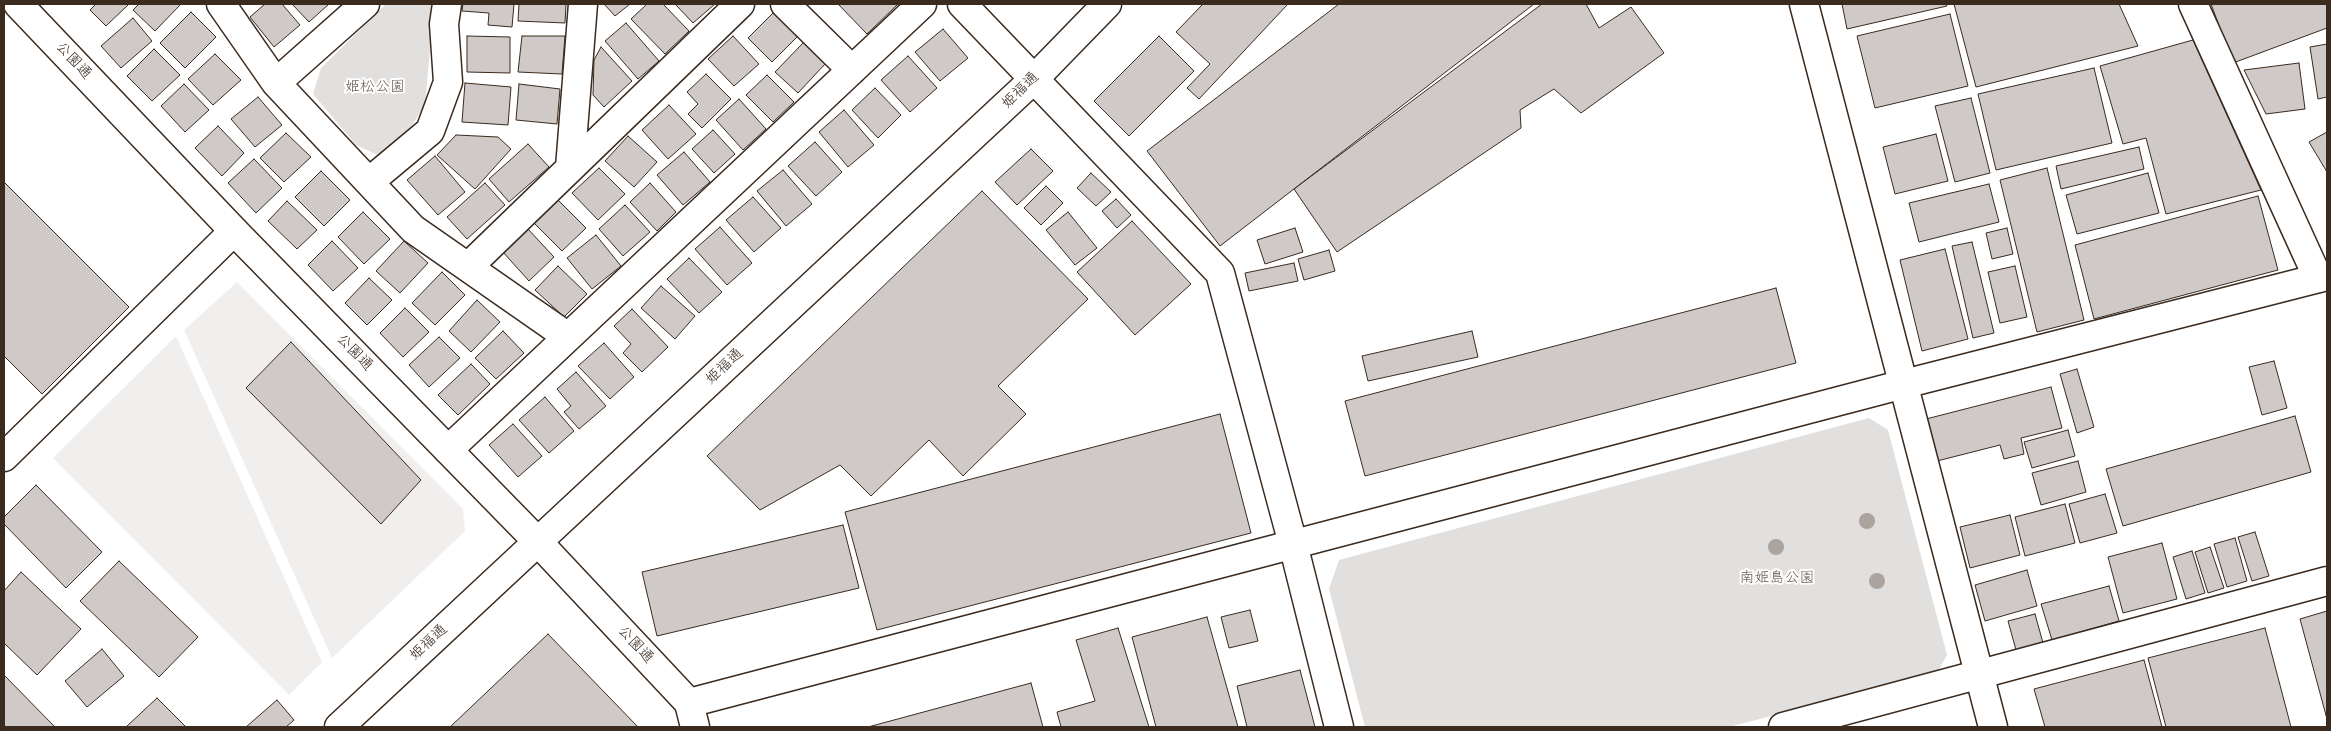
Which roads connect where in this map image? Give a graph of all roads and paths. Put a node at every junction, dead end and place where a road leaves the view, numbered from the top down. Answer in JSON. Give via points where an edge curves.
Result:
{"nodes":[{"id":1,"x":18,"y":4,"type":"edge"},
{"id":2,"x":221,"y":4,"type":"edge"},
{"id":3,"x":365,"y":4,"type":"edge"},
{"id":4,"x":447,"y":4,"type":"edge"},
{"id":5,"x":583,"y":4,"type":"edge"},
{"id":6,"x":740,"y":4,"type":"edge"},
{"id":7,"x":785,"y":4,"type":"edge"},
{"id":8,"x":922,"y":4,"type":"edge"},
{"id":9,"x":962,"y":4,"type":"edge"},
{"id":10,"x":1107,"y":4,"type":"edge"},
{"id":11,"x":1804,"y":4,"type":"edge"},
{"id":12,"x":2193,"y":4,"type":"edge"},
{"id":13,"x":852,"y":70,"type":"junction"},
{"id":14,"x":1034,"y":79,"type":"junction"},
{"id":15,"x":276,"y":83,"type":"junction"},
{"id":16,"x":570,"y":168,"type":"junction"},
{"id":17,"x":369,"y":182,"type":"junction"},
{"id":18,"x":234,"y":231,"type":"junction"},
{"id":19,"x":468,"y":267,"type":"junction"},
{"id":20,"x":2322,"y":277,"type":"edge"},
{"id":21,"x":568,"y":337,"type":"junction"},
{"id":22,"x":1904,"y":384,"type":"junction"},
{"id":23,"x":448,"y":450,"type":"junction"},
{"id":24,"x":4,"y":457,"type":"edge"},
{"id":25,"x":538,"y":542,"type":"junction"},
{"id":26,"x":1293,"y":544,"type":"junction"},
{"id":27,"x":2327,"y":581,"type":"edge"},
{"id":28,"x":1980,"y":675,"type":"junction"},
{"id":29,"x":692,"y":715,"type":"edge"},
{"id":30,"x":340,"y":727,"type":"edge"},
{"id":31,"x":1339,"y":727,"type":"edge"},
{"id":32,"x":1782,"y":727,"type":"edge"},
{"id":33,"x":1993,"y":727,"type":"edge"}],
"edges":[{"from":1,"to":18,"type":"street","name":"公園通"},
{"from":2,"to":15,"type":"street"},
{"from":3,"to":15,"type":"street"},
{"from":4,"to":17,"type":"street","via":[[444,24],[448,82],[430,132]]},
{"from":5,"to":16,"type":"street"},
{"from":6,"to":16,"type":"street"},
{"from":7,"to":13,"type":"street"},
{"from":8,"to":13,"type":"street"},
{"from":9,"to":14,"type":"street"},
{"from":10,"to":14,"type":"street","name":"姫福通"},
{"from":11,"to":22,"type":"street"},
{"from":12,"to":20,"type":"street"},
{"from":13,"to":21,"type":"street"},
{"from":14,"to":25,"type":"street","name":"姫福通"},
{"from":14,"to":26,"type":"street","via":[[1220,273]]},
{"from":15,"to":17,"type":"street"},
{"from":16,"to":19,"type":"street"},
{"from":17,"to":19,"type":"street","via":[[413,229]]},
{"from":18,"to":23,"type":"street","name":"公園通"},
{"from":18,"to":24,"type":"street"},
{"from":19,"to":21,"type":"street"},
{"from":20,"to":22,"type":"street"},
{"from":21,"to":23,"type":"street"},
{"from":22,"to":26,"type":"street"},
{"from":22,"to":28,"type":"street"},
{"from":23,"to":25,"type":"street","name":"公園通"},
{"from":25,"to":29,"type":"street","name":"公園通"},
{"from":25,"to":30,"type":"street","name":"姫福通"},
{"from":26,"to":29,"type":"street"},
{"from":26,"to":31,"type":"street"},
{"from":27,"to":28,"type":"street"},
{"from":28,"to":32,"type":"street"},
{"from":28,"to":33,"type":"street"}]}
